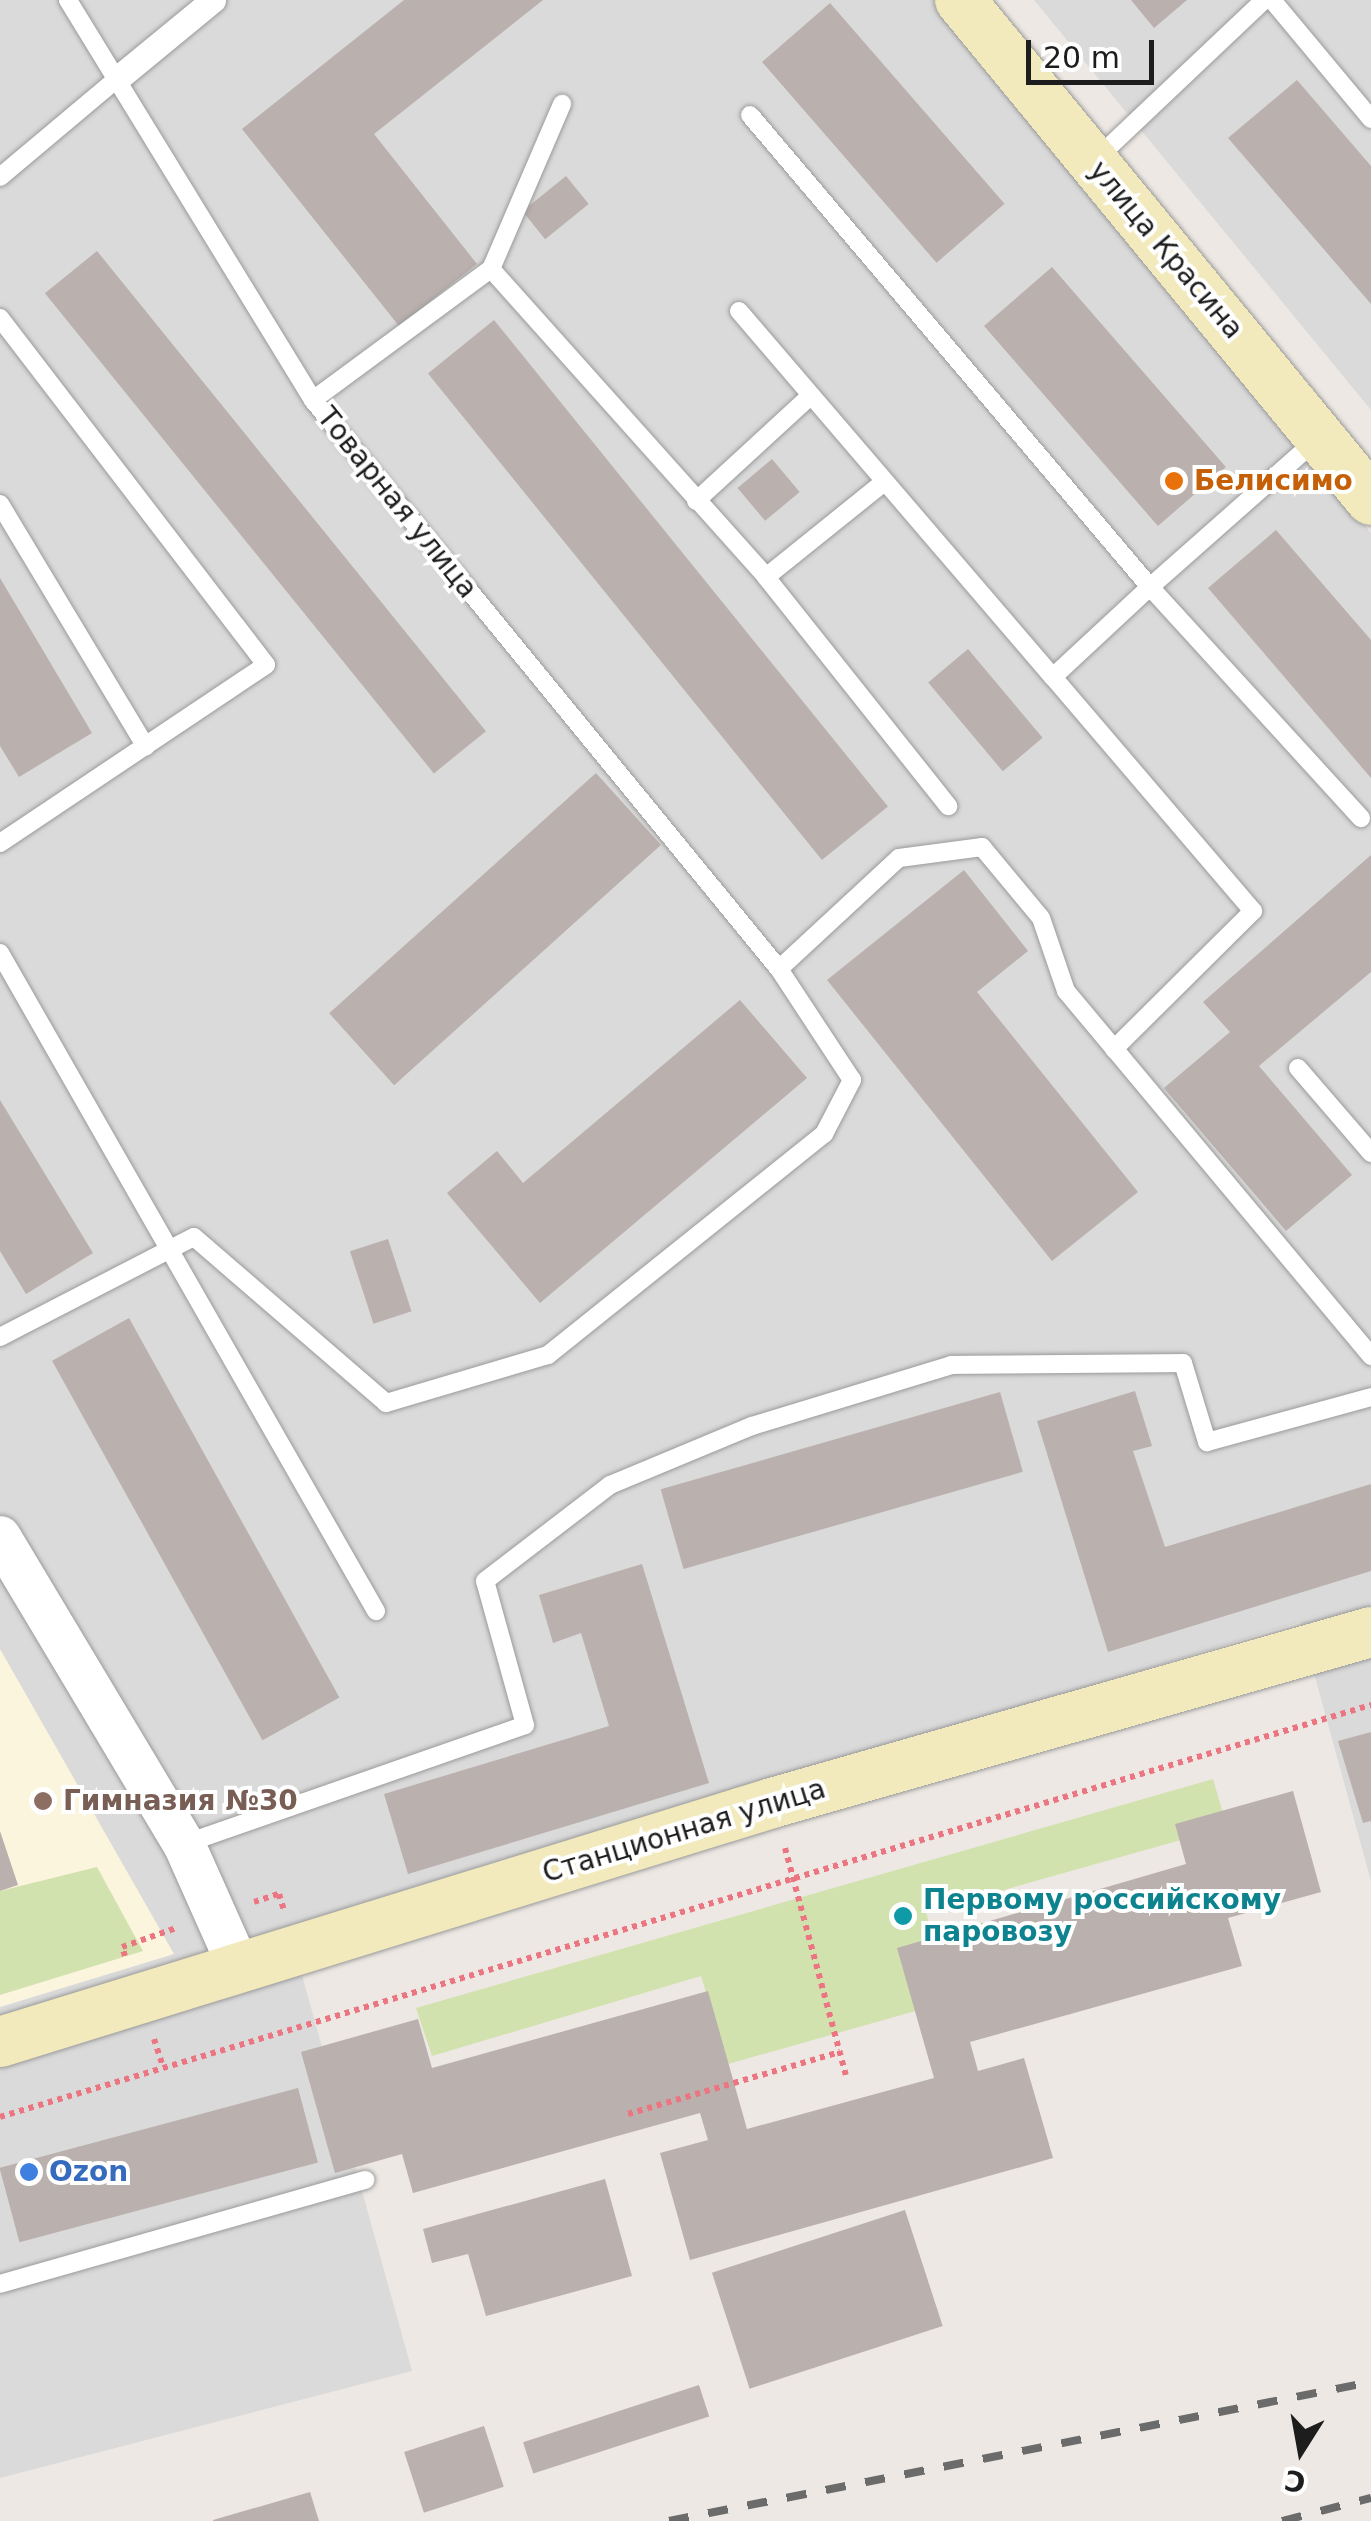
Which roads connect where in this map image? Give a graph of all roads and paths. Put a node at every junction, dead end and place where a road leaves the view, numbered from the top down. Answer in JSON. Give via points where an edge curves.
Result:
{"nodes":[{"id":1,"x":68,"y":0,"type":"edge"},
{"id":2,"x":213,"y":0,"type":"edge"},
{"id":3,"x":960,"y":0,"type":"edge"},
{"id":4,"x":1264,"y":0,"type":"edge"},
{"id":5,"x":1272,"y":0,"type":"edge"},
{"id":6,"x":118,"y":78,"type":"junction"},
{"id":7,"x":562,"y":104,"type":"dead end"},
{"id":8,"x":750,"y":115,"type":"dead end"},
{"id":9,"x":1371,"y":119,"type":"edge"},
{"id":10,"x":1092,"y":162,"type":"junction"},
{"id":11,"x":0,"y":177,"type":"edge"},
{"id":12,"x":491,"y":269,"type":"junction"},
{"id":13,"x":739,"y":312,"type":"dead end"},
{"id":14,"x":0,"y":318,"type":"edge"},
{"id":15,"x":808,"y":398,"type":"junction"},
{"id":16,"x":313,"y":400,"type":"junction"},
{"id":17,"x":1320,"y":436,"type":"junction"},
{"id":18,"x":884,"y":482,"type":"junction"},
{"id":19,"x":1371,"y":500,"type":"edge"},
{"id":20,"x":696,"y":502,"type":"junction"},
{"id":21,"x":0,"y":504,"type":"edge"},
{"id":22,"x":766,"y":577,"type":"junction"},
{"id":23,"x":1150,"y":588,"type":"junction"},
{"id":24,"x":1052,"y":677,"type":"junction"},
{"id":25,"x":146,"y":747,"type":"junction"},
{"id":26,"x":948,"y":806,"type":"dead end"},
{"id":27,"x":1361,"y":818,"type":"dead end"},
{"id":28,"x":0,"y":843,"type":"edge"},
{"id":29,"x":0,"y":952,"type":"edge"},
{"id":30,"x":778,"y":969,"type":"junction"},
{"id":31,"x":1114,"y":1049,"type":"junction"},
{"id":32,"x":1298,"y":1068,"type":"dead end"},
{"id":33,"x":1371,"y":1153,"type":"edge"},
{"id":34,"x":170,"y":1249,"type":"junction"},
{"id":35,"x":0,"y":1338,"type":"edge"},
{"id":36,"x":1371,"y":1356,"type":"edge"},
{"id":37,"x":1371,"y":1397,"type":"edge"},
{"id":38,"x":0,"y":1537,"type":"edge"},
{"id":39,"x":376,"y":1611,"type":"dead end"},
{"id":40,"x":1371,"y":1632,"type":"edge"},
{"id":41,"x":1371,"y":1705,"type":"edge"},
{"id":42,"x":184,"y":1844,"type":"junction"},
{"id":43,"x":800,"y":1898,"type":"dead end"},
{"id":44,"x":240,"y":1970,"type":"junction"},
{"id":45,"x":0,"y":2042,"type":"edge"},
{"id":46,"x":840,"y":2052,"type":"junction"},
{"id":47,"x":846,"y":2075,"type":"dead end"},
{"id":48,"x":628,"y":2114,"type":"dead end"},
{"id":49,"x":0,"y":2118,"type":"edge"},
{"id":50,"x":366,"y":2180,"type":"dead end"},
{"id":51,"x":0,"y":2284,"type":"edge"}],
"edges":[{"from":1,"to":6,"type":"lane","name":"Товарная улица"},
{"from":2,"to":6,"type":"street"},
{"from":3,"to":10,"type":"main road","name":"улица Красина"},
{"from":4,"to":10,"type":"lane"},
{"from":5,"to":9,"type":"lane"},
{"from":6,"to":11,"type":"lane"},
{"from":6,"to":16,"type":"lane","name":"Товарная улица"},
{"from":7,"to":12,"type":"lane"},
{"from":8,"to":23,"type":"lane"},
{"from":10,"to":17,"type":"main road","name":"улица Красина"},
{"from":12,"to":16,"type":"lane"},
{"from":12,"to":20,"type":"lane"},
{"from":13,"to":15,"type":"lane"},
{"from":14,"to":25,"type":"lane","via":[[266,665]]},
{"from":15,"to":18,"type":"lane"},
{"from":15,"to":20,"type":"lane"},
{"from":16,"to":30,"type":"lane","name":"Товарная улица"},
{"from":17,"to":19,"type":"main road","name":"улица Красина"},
{"from":17,"to":23,"type":"lane"},
{"from":18,"to":22,"type":"lane"},
{"from":18,"to":24,"type":"lane"},
{"from":20,"to":22,"type":"lane"},
{"from":21,"to":25,"type":"lane"},
{"from":22,"to":26,"type":"lane"},
{"from":23,"to":24,"type":"lane"},
{"from":23,"to":27,"type":"lane"},
{"from":24,"to":31,"type":"lane","via":[[1254,912]]},
{"from":25,"to":28,"type":"lane"},
{"from":29,"to":34,"type":"lane"},
{"from":30,"to":31,"type":"lane","via":[[899,858],[982,847],[1041,918],[1066,991]]},
{"from":30,"to":34,"type":"lane","name":"Товарная улица","via":[[852,1080],[824,1134],[548,1354],[386,1403],[194,1237]]},
{"from":31,"to":36,"type":"lane"},
{"from":32,"to":33,"type":"lane"},
{"from":34,"to":35,"type":"lane"},
{"from":34,"to":39,"type":"lane"},
{"from":37,"to":42,"type":"lane","via":[[1207,1442],[1183,1363],[1008,1362],[952,1365],[752,1426],[610,1485],[485,1581],[525,1726]]},
{"from":38,"to":42,"type":"street"},
{"from":40,"to":44,"type":"main road","name":"Станционная улица","via":[[722,1818]]},
{"from":41,"to":49,"type":"path"},
{"from":42,"to":44,"type":"street"},
{"from":43,"to":46,"type":"path"},
{"from":44,"to":45,"type":"main road","name":"Станционная улица"},
{"from":46,"to":47,"type":"path"},
{"from":46,"to":48,"type":"path"},
{"from":50,"to":51,"type":"lane"}]}
